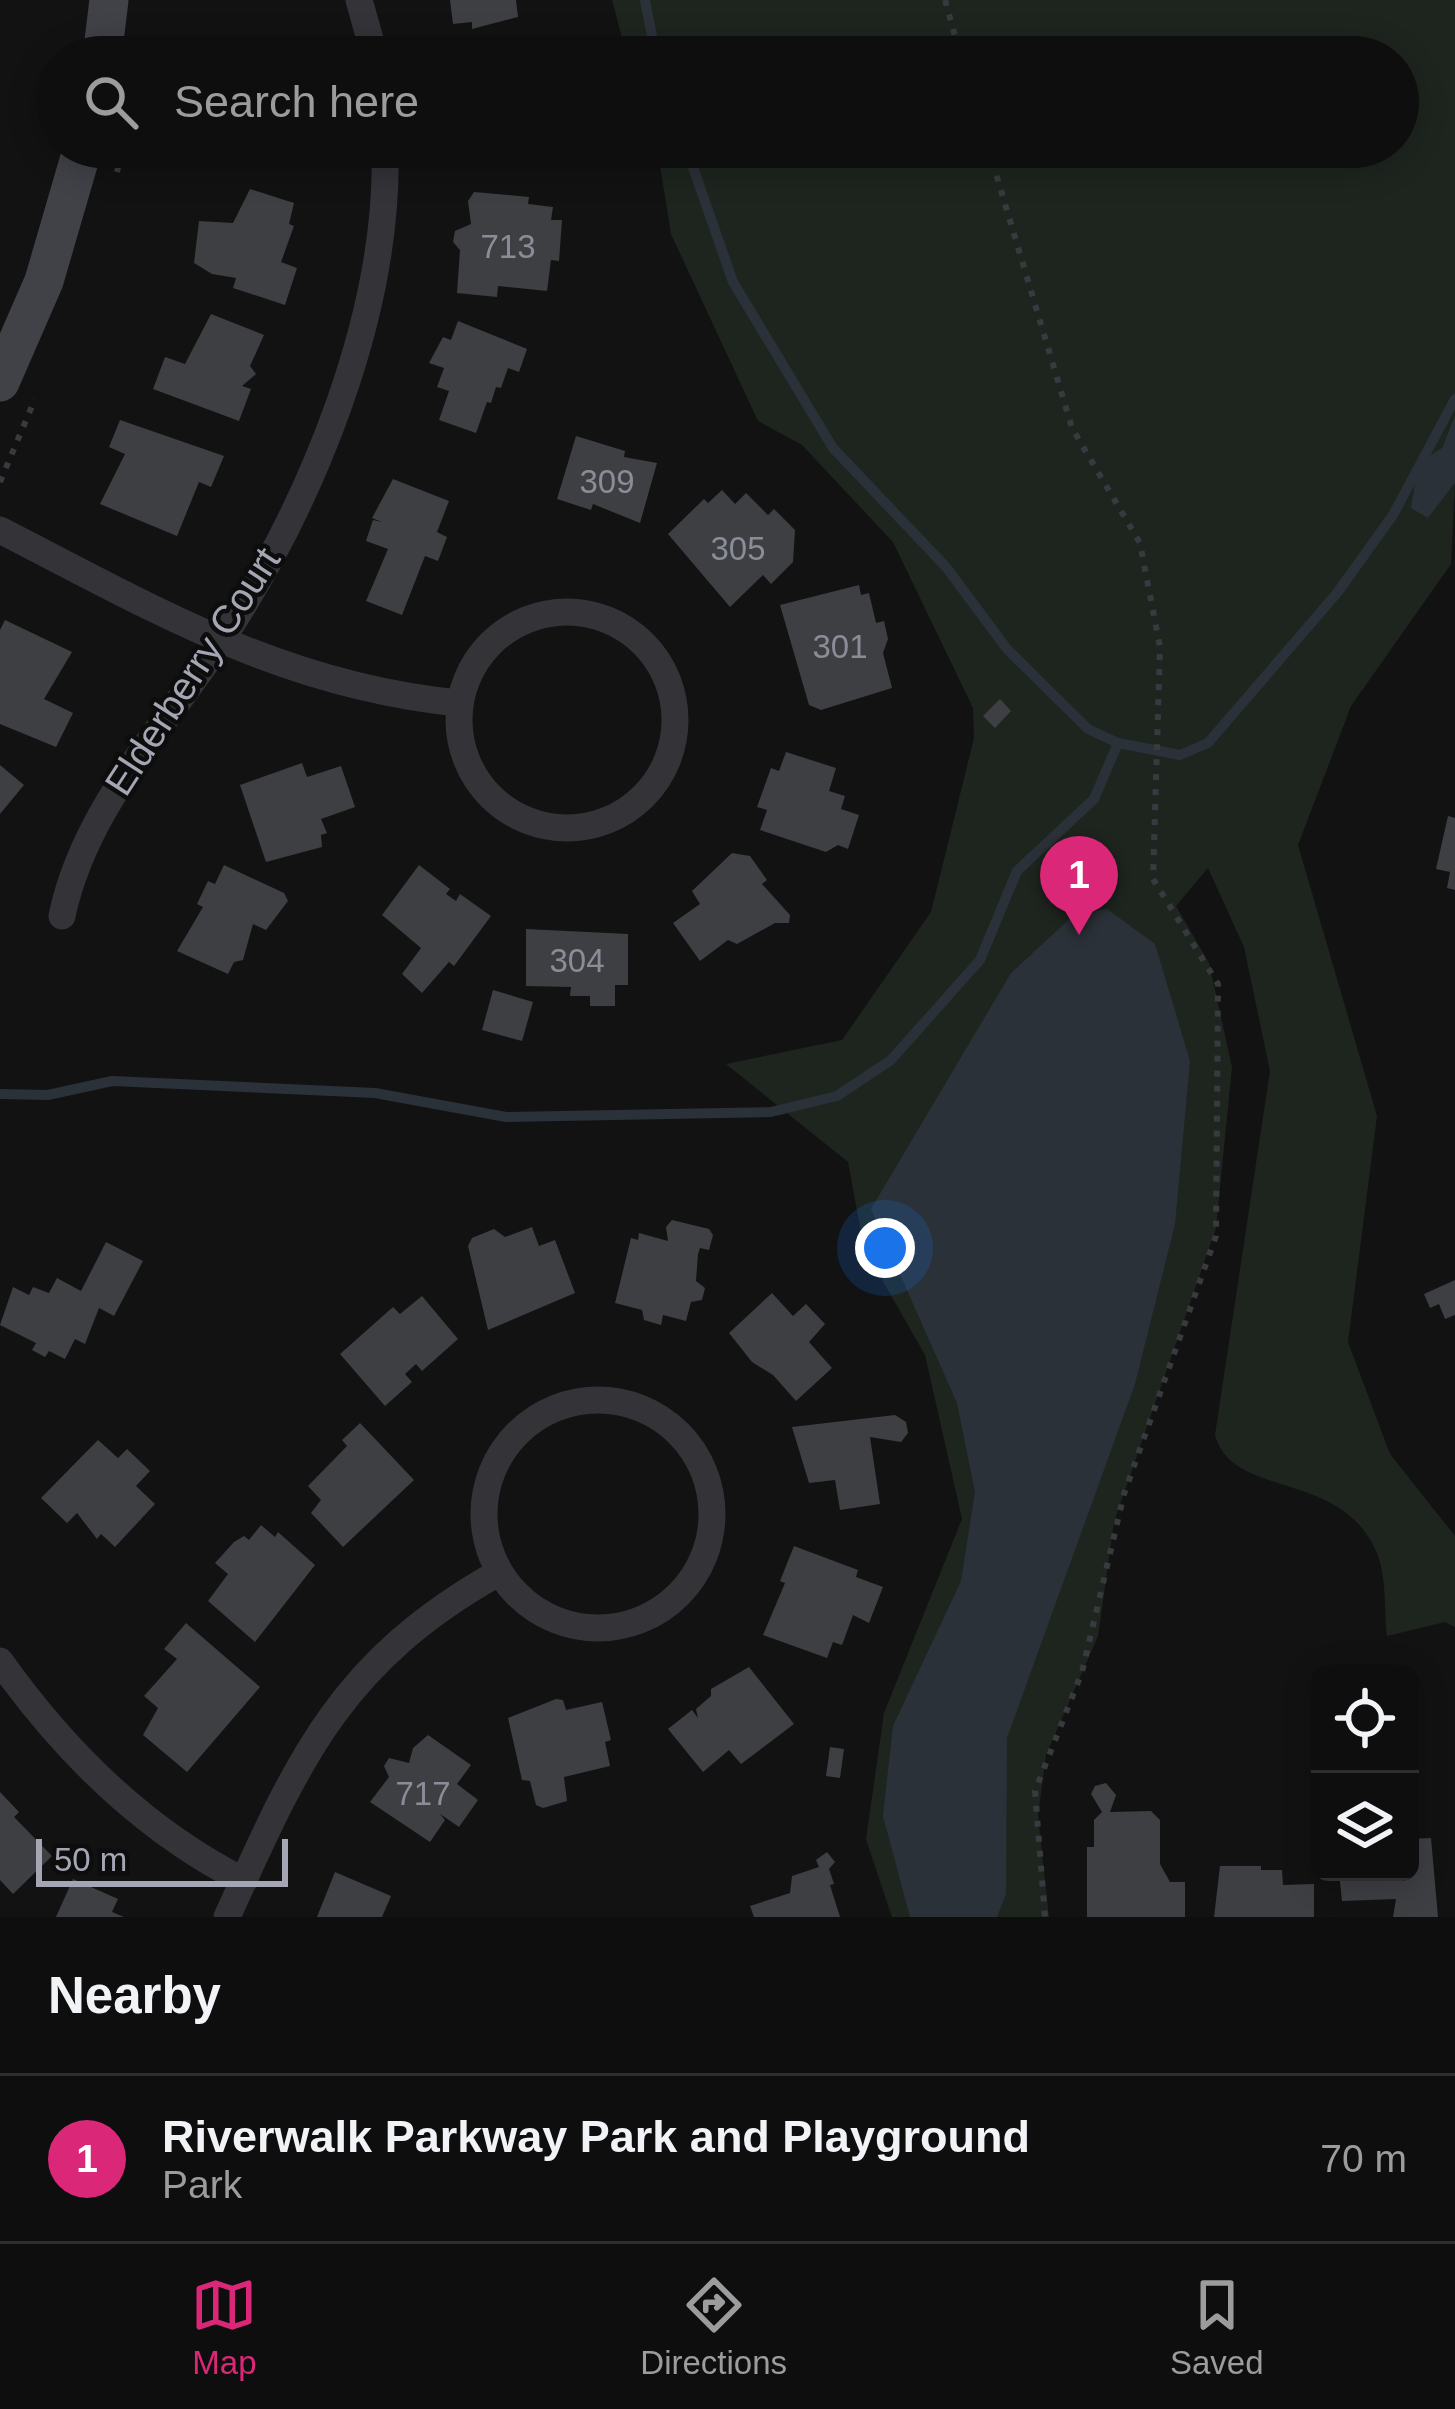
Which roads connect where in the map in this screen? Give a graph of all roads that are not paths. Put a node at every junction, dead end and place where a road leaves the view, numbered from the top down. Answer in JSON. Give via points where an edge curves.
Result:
{"nodes":[{"id":1,"x":109,"y":0,"type":"edge"},
{"id":2,"x":359,"y":0,"type":"edge"},
{"id":3,"x":105,"y":36,"type":"edge"},
{"id":4,"x":369,"y":36,"type":"edge"},
{"id":5,"x":77,"y":168,"type":"edge"},
{"id":6,"x":385,"y":168,"type":"edge"},
{"id":7,"x":0,"y":382,"type":"edge"},
{"id":8,"x":0,"y":530,"type":"edge"},
{"id":9,"x":221,"y":640,"type":"junction"},
{"id":10,"x":459,"y":703,"type":"junction"},
{"id":11,"x":62,"y":916,"type":"dead end"},
{"id":12,"x":498,"y":1574,"type":"junction"},
{"id":13,"x":0,"y":1661,"type":"edge"},
{"id":14,"x":244,"y":1881,"type":"junction"},
{"id":15,"x":227,"y":1917,"type":"edge"}],
"edges":[{"from":1,"to":3,"type":"street"},
{"from":2,"to":4,"type":"street"},
{"from":5,"to":7,"type":"street","via":[[44,281]]},
{"from":6,"to":9,"type":"street","name":"Elderberry Court","via":[[372,296],[339,400],[288,522]]},
{"from":8,"to":9,"type":"street"},
{"from":9,"to":10,"type":"street","via":[[352,689]]},
{"from":9,"to":11,"type":"street","name":"Elderberry Court","via":[[101,811],[70,872]]},
{"from":10,"to":10,"type":"street","via":[[462,748],[483,789],[518,818],[540,824],[607,822],[645,797],[670,758],[676,713],[664,669],[635,634],[595,613],[550,611],[507,628],[475,660]]},
{"from":12,"to":12,"type":"street","via":[[538,1613],[590,1630],[645,1620],[689,1586],[712,1535],[708,1480],[680,1432],[633,1402],[577,1399],[526,1422],[492,1465],[482,1520]]},
{"from":12,"to":14,"type":"street","via":[[397,1638],[346,1696],[296,1771]]},
{"from":13,"to":14,"type":"street","via":[[128,1804],[194,1856]]},
{"from":14,"to":15,"type":"street"}]}
